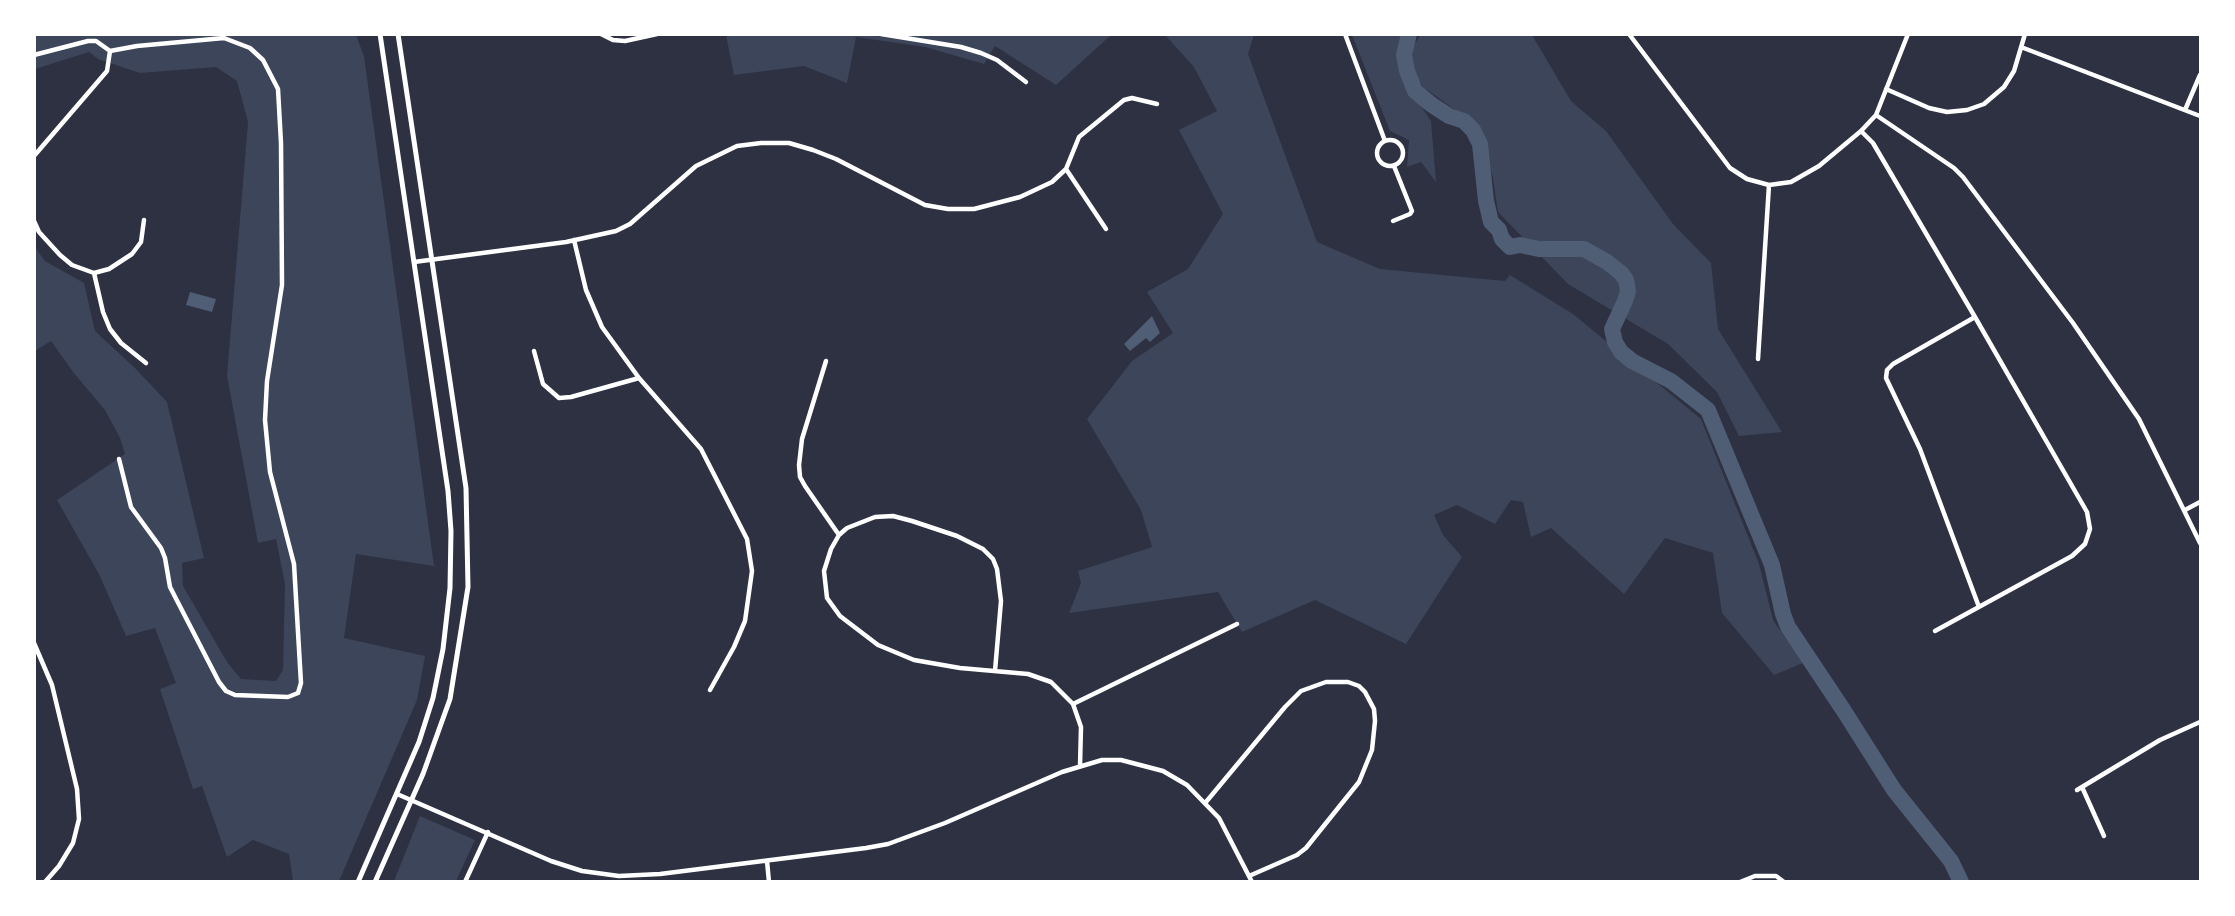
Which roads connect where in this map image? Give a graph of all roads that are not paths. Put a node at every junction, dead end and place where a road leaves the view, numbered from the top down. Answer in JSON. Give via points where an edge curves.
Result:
{"nodes":[{"id":1,"x":380,"y":34,"type":"edge"},
{"id":2,"x":398,"y":34,"type":"edge"},
{"id":3,"x":601,"y":34,"type":"edge"},
{"id":4,"x":657,"y":34,"type":"edge"},
{"id":5,"x":881,"y":34,"type":"edge"},
{"id":6,"x":1345,"y":34,"type":"edge"},
{"id":7,"x":1629,"y":34,"type":"edge"},
{"id":8,"x":1908,"y":34,"type":"edge"},
{"id":9,"x":2025,"y":34,"type":"edge"},
{"id":10,"x":2021,"y":47,"type":"junction"},
{"id":11,"x":110,"y":51,"type":"junction"},
{"id":12,"x":34,"y":55,"type":"edge"},
{"id":13,"x":2200,"y":75,"type":"edge"},
{"id":14,"x":1026,"y":82,"type":"dead end"},
{"id":15,"x":1886,"y":89,"type":"junction"},
{"id":16,"x":1157,"y":104,"type":"dead end"},
{"id":17,"x":2185,"y":110,"type":"junction"},
{"id":18,"x":1876,"y":115,"type":"junction"},
{"id":19,"x":2200,"y":116,"type":"edge"},
{"id":20,"x":1861,"y":131,"type":"junction"},
{"id":21,"x":1385,"y":141,"type":"junction"},
{"id":22,"x":34,"y":156,"type":"edge"},
{"id":23,"x":1394,"y":166,"type":"junction"},
{"id":24,"x":1066,"y":169,"type":"junction"},
{"id":25,"x":1769,"y":185,"type":"junction"},
{"id":26,"x":144,"y":220,"type":"dead end"},
{"id":27,"x":34,"y":221,"type":"edge"},
{"id":28,"x":1393,"y":221,"type":"dead end"},
{"id":29,"x":1106,"y":229,"type":"dead end"},
{"id":30,"x":574,"y":240,"type":"junction"},
{"id":31,"x":433,"y":260,"type":"junction"},
{"id":32,"x":414,"y":262,"type":"junction"},
{"id":33,"x":94,"y":273,"type":"junction"},
{"id":34,"x":1975,"y":317,"type":"junction"},
{"id":35,"x":534,"y":351,"type":"dead end"},
{"id":36,"x":1758,"y":359,"type":"dead end"},
{"id":37,"x":826,"y":361,"type":"dead end"},
{"id":38,"x":146,"y":363,"type":"dead end"},
{"id":39,"x":639,"y":378,"type":"junction"},
{"id":40,"x":119,"y":459,"type":"dead end"},
{"id":41,"x":2200,"y":502,"type":"edge"},
{"id":42,"x":2185,"y":510,"type":"junction"},
{"id":43,"x":839,"y":535,"type":"junction"},
{"id":44,"x":2200,"y":543,"type":"edge"},
{"id":45,"x":1979,"y":607,"type":"junction"},
{"id":46,"x":1237,"y":624,"type":"dead end"},
{"id":47,"x":1935,"y":631,"type":"dead end"},
{"id":48,"x":34,"y":643,"type":"edge"},
{"id":49,"x":995,"y":671,"type":"junction"},
{"id":50,"x":710,"y":690,"type":"dead end"},
{"id":51,"x":1073,"y":704,"type":"junction"},
{"id":52,"x":2200,"y":722,"type":"edge"},
{"id":53,"x":1080,"y":766,"type":"junction"},
{"id":54,"x":397,"y":795,"type":"junction"},
{"id":55,"x":412,"y":800,"type":"junction"},
{"id":56,"x":1206,"y":802,"type":"junction"},
{"id":57,"x":488,"y":832,"type":"junction"},
{"id":58,"x":2104,"y":836,"type":"dead end"},
{"id":59,"x":767,"y":861,"type":"junction"},
{"id":60,"x":1250,"y":879,"type":"edge"},
{"id":61,"x":45,"y":882,"type":"edge"},
{"id":62,"x":358,"y":882,"type":"edge"},
{"id":63,"x":375,"y":882,"type":"edge"},
{"id":64,"x":465,"y":882,"type":"edge"},
{"id":65,"x":769,"y":882,"type":"edge"},
{"id":66,"x":1740,"y":882,"type":"edge"},
{"id":67,"x":1784,"y":882,"type":"edge"}],
"edges":[{"from":1,"to":32,"type":"street"},
{"from":2,"to":31,"type":"street"},
{"from":3,"to":4,"type":"street","via":[[626,41]]},
{"from":5,"to":14,"type":"street","via":[[961,46],[997,60]]},
{"from":6,"to":21,"type":"street"},
{"from":7,"to":25,"type":"street","via":[[1730,168],[1747,179]]},
{"from":8,"to":15,"type":"street"},
{"from":9,"to":10,"type":"street"},
{"from":10,"to":15,"type":"street","via":[[2004,87],[1984,104],[1966,111],[1929,108]]},
{"from":10,"to":17,"type":"street"},
{"from":11,"to":12,"type":"street","via":[[96,41],[88,41]]},
{"from":11,"to":22,"type":"street","via":[[107,71]]},
{"from":11,"to":40,"type":"street","via":[[224,38],[250,48],[263,60],[278,90],[282,285],[265,420],[270,472],[294,564],[301,683],[298,693],[288,697],[235,695],[219,682],[170,587],[161,548],[131,507]]},
{"from":13,"to":17,"type":"street"},
{"from":15,"to":18,"type":"street"},
{"from":16,"to":24,"type":"street","via":[[1124,100],[1079,137]]},
{"from":17,"to":19,"type":"street"},
{"from":18,"to":20,"type":"street"},
{"from":18,"to":42,"type":"street","via":[[1963,177],[2073,323],[2139,419]]},
{"from":20,"to":25,"type":"street","via":[[1819,166],[1791,182]]},
{"from":20,"to":34,"type":"street","via":[[1873,143]]},
{"from":21,"to":23,"type":"street","via":[[1378,147],[1377,156],[1385,166]]},
{"from":21,"to":23,"type":"street","via":[[1393,140],[1402,148],[1401,160]]},
{"from":23,"to":28,"type":"street","via":[[1412,211]]},
{"from":24,"to":29,"type":"street"},
{"from":24,"to":30,"type":"street","via":[[1052,182],[1020,197],[974,209],[948,209],[925,205],[836,159],[789,142],[737,146],[696,166],[630,224]]},
{"from":25,"to":36,"type":"street"},
{"from":26,"to":33,"type":"street","via":[[141,242],[132,254],[109,269]]},
{"from":27,"to":33,"type":"street","via":[[60,255],[72,265]]},
{"from":30,"to":31,"type":"street"},
{"from":30,"to":39,"type":"street","via":[[593,308]]},
{"from":31,"to":32,"type":"street"},
{"from":31,"to":55,"type":"street","via":[[466,489],[468,587],[450,699]]},
{"from":32,"to":54,"type":"street","via":[[448,491],[450,588],[433,698]]},
{"from":33,"to":38,"type":"street","via":[[110,329]]},
{"from":34,"to":45,"type":"street","via":[[1893,364],[1886,378],[1920,448]]},
{"from":34,"to":45,"type":"street","via":[[2087,512],[2090,529],[2085,544],[2072,556]]},
{"from":35,"to":39,"type":"street","via":[[543,384],[559,398]]},
{"from":37,"to":43,"type":"street","via":[[802,439],[799,465],[805,486]]},
{"from":39,"to":50,"type":"street","via":[[701,449],[750,552],[751,588],[745,621]]},
{"from":41,"to":42,"type":"street"},
{"from":42,"to":44,"type":"street"},
{"from":43,"to":49,"type":"street","via":[[824,571],[827,598],[840,616],[878,645],[914,660]]},
{"from":43,"to":49,"type":"street","via":[[875,517],[893,516],[957,536],[983,549],[997,569],[1001,601]]},
{"from":45,"to":47,"type":"street"},
{"from":46,"to":51,"type":"street"},
{"from":48,"to":61,"type":"street","via":[[52,685],[77,789],[79,819],[73,843]]},
{"from":49,"to":51,"type":"street","via":[[1028,674],[1051,682]]},
{"from":51,"to":53,"type":"street","via":[[1081,728]]},
{"from":52,"to":58,"type":"street","via":[[2160,740],[2079,788]]},
{"from":53,"to":56,"type":"street","via":[[1102,760],[1140,764],[1163,771]]},
{"from":53,"to":59,"type":"street","via":[[888,844]]},
{"from":54,"to":55,"type":"street"},
{"from":54,"to":62,"type":"street"},
{"from":55,"to":57,"type":"street"},
{"from":55,"to":63,"type":"street"},
{"from":56,"to":60,"type":"street","via":[[1219,818]]},
{"from":56,"to":60,"type":"street","via":[[1301,691],[1326,682],[1348,682],[1365,692],[1375,721],[1372,750],[1359,783],[1306,848]]},
{"from":57,"to":59,"type":"street","via":[[551,861],[582,871],[619,876]]},
{"from":57,"to":64,"type":"street"},
{"from":59,"to":65,"type":"street"},
{"from":66,"to":67,"type":"street","via":[[1755,876],[1776,876]]}]}
